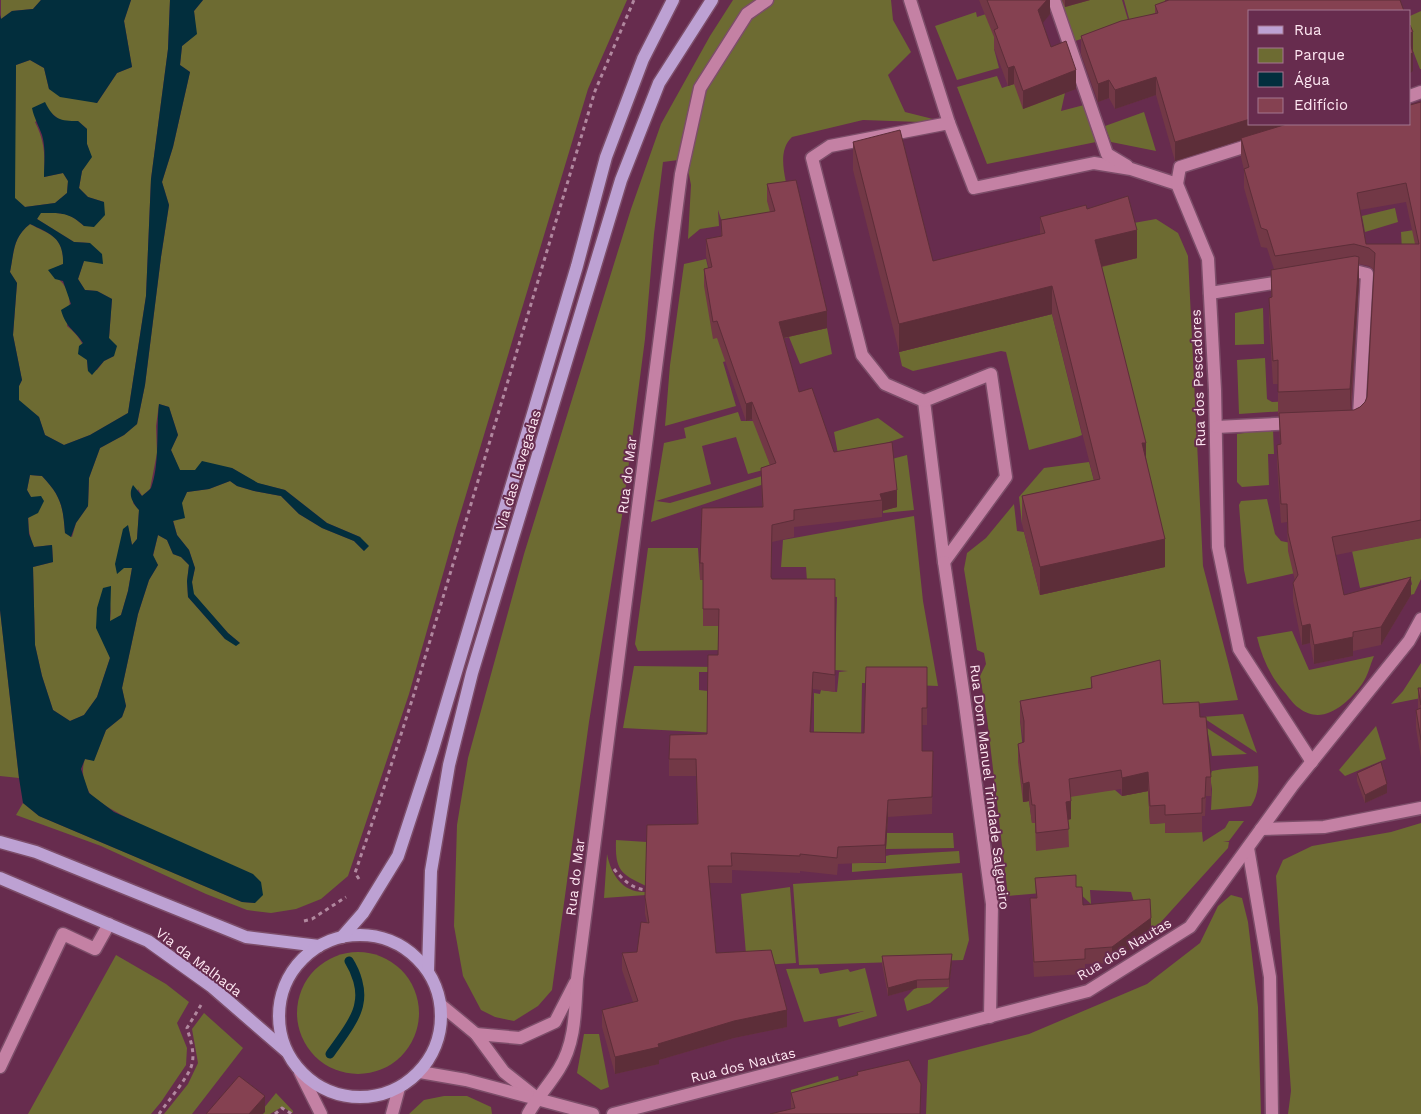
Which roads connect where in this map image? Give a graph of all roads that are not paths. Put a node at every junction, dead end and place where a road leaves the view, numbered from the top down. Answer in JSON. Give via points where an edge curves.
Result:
{"nodes":[{"id":1,"x":674,"y":0,"type":"edge"},
{"id":2,"x":705,"y":0,"type":"edge"},
{"id":3,"x":712,"y":0,"type":"edge"},
{"id":4,"x":767,"y":0,"type":"edge"},
{"id":5,"x":910,"y":0,"type":"edge"},
{"id":6,"x":1054,"y":0,"type":"edge"},
{"id":7,"x":697,"y":23,"type":"junction"},
{"id":8,"x":949,"y":123,"type":"junction"},
{"id":9,"x":1271,"y":138,"type":"edge"},
{"id":10,"x":1131,"y":169,"type":"junction"},
{"id":11,"x":1176,"y":184,"type":"junction"},
{"id":12,"x":1326,"y":275,"type":"edge"},
{"id":13,"x":1297,"y":280,"type":"edge"},
{"id":14,"x":1210,"y":292,"type":"junction"},
{"id":15,"x":924,"y":401,"type":"junction"},
{"id":16,"x":1344,"y":420,"type":"edge"},
{"id":17,"x":1305,"y":422,"type":"edge"},
{"id":18,"x":1216,"y":427,"type":"junction"},
{"id":19,"x":944,"y":562,"type":"junction"},
{"id":20,"x":1421,"y":619,"type":"edge"},
{"id":21,"x":1312,"y":762,"type":"junction"},
{"id":22,"x":1421,"y":808,"type":"edge"},
{"id":23,"x":1261,"y":829,"type":"junction"},
{"id":24,"x":0,"y":842,"type":"edge"},
{"id":25,"x":1248,"y":848,"type":"junction"},
{"id":26,"x":0,"y":878,"type":"edge"},
{"id":27,"x":109,"y":924,"type":"junction"},
{"id":28,"x":342,"y":937,"type":"junction"},
{"id":29,"x":319,"y":946,"type":"junction"},
{"id":30,"x":428,"y":971,"type":"junction"},
{"id":31,"x":578,"y":979,"type":"junction"},
{"id":32,"x":441,"y":1005,"type":"junction"},
{"id":33,"x":990,"y":1017,"type":"junction"},
{"id":34,"x":476,"y":1034,"type":"junction"},
{"id":35,"x":287,"y":1052,"type":"junction"},
{"id":36,"x":0,"y":1067,"type":"edge"},
{"id":37,"x":300,"y":1072,"type":"junction"},
{"id":38,"x":420,"y":1072,"type":"junction"},
{"id":39,"x":399,"y":1088,"type":"junction"},
{"id":40,"x":537,"y":1098,"type":"junction"},
{"id":41,"x":321,"y":1114,"type":"edge"},
{"id":42,"x":392,"y":1114,"type":"edge"},
{"id":43,"x":528,"y":1114,"type":"edge"},
{"id":44,"x":593,"y":1114,"type":"edge"},
{"id":45,"x":613,"y":1114,"type":"edge"},
{"id":46,"x":1272,"y":1114,"type":"edge"}],
"edges":[{"from":1,"to":28,"type":"main road","name":"Via das Lavegadas","via":[[643,59],[606,157],[577,266],[398,856],[363,913]]},
{"from":2,"to":7,"type":"main road"},
{"from":3,"to":7,"type":"main road","name":"Via das Lavegadas"},
{"from":4,"to":31,"type":"street","name":"Rua do Mar","via":[[747,14],[700,88],[681,174]]},
{"from":5,"to":8,"type":"street"},
{"from":6,"to":10,"type":"street","via":[[1107,154]]},
{"from":7,"to":30,"type":"main road","name":"Via das Lavegadas","via":[[659,83],[621,180],[472,673],[449,765],[431,871]]},
{"from":8,"to":10,"type":"street","via":[[974,188],[1094,163]]},
{"from":8,"to":15,"type":"street","via":[[830,146],[812,158],[862,355],[885,384]]},
{"from":9,"to":11,"type":"street","via":[[1180,167]]},
{"from":10,"to":11,"type":"street"},
{"from":11,"to":14,"type":"street","name":"Rua dos Pescadores","via":[[1208,259]]},
{"from":12,"to":16,"type":"street","via":[[1355,271],[1367,274],[1360,415],[1354,420]]},
{"from":13,"to":14,"type":"street"},
{"from":14,"to":18,"type":"street","name":"Rua dos Pescadores"},
{"from":15,"to":19,"type":"street","name":"Rua Dom Manuel Trindade Salgueiro"},
{"from":15,"to":19,"type":"street","via":[[992,374],[1006,477]]},
{"from":17,"to":18,"type":"street"},
{"from":18,"to":21,"type":"street","name":"Rua dos Pescadores","via":[[1218,547],[1238,649]]},
{"from":19,"to":33,"type":"street","name":"Rua Dom Manuel Trindade Salgueiro","via":[[992,904]]},
{"from":20,"to":21,"type":"street","name":"Rua dos Nautas","via":[[1409,641]]},
{"from":21,"to":23,"type":"street","name":"Rua dos Nautas"},
{"from":22,"to":23,"type":"street","via":[[1324,827]]},
{"from":23,"to":25,"type":"street","name":"Rua dos Nautas"},
{"from":24,"to":29,"type":"main road","name":"Via da Malhada","via":[[36,852],[246,937]]},
{"from":25,"to":33,"type":"street","name":"Rua dos Nautas","via":[[1190,927],[1088,992]]},
{"from":25,"to":46,"type":"street","via":[[1270,977]]},
{"from":26,"to":27,"type":"main road","name":"Via da Malhada"},
{"from":27,"to":35,"type":"main road","name":"Via da Malhada","via":[[148,941],[211,986]]},
{"from":27,"to":36,"type":"street","via":[[95,949],[64,934]]},
{"from":28,"to":29,"type":"main road"},
{"from":28,"to":30,"type":"main road","via":[[366,935],[391,941],[412,953]]},
{"from":29,"to":35,"type":"main road","via":[[300,961],[286,981],[279,1005],[279,1030]]},
{"from":30,"to":32,"type":"main road"},
{"from":31,"to":34,"type":"street","via":[[555,1022],[520,1038]]},
{"from":31,"to":40,"type":"street","name":"Rua do Mar","via":[[574,1031],[560,1068]]},
{"from":32,"to":34,"type":"street"},
{"from":32,"to":38,"type":"main road","via":[[441,1029],[434,1052]]},
{"from":33,"to":45,"type":"street","name":"Rua dos Nautas"},
{"from":34,"to":40,"type":"street","via":[[504,1072]]},
{"from":35,"to":37,"type":"main road"},
{"from":37,"to":39,"type":"main road","via":[[321,1088],[347,1096],[373,1097]]},
{"from":37,"to":41,"type":"street"},
{"from":38,"to":39,"type":"main road"},
{"from":38,"to":40,"type":"street"},
{"from":39,"to":42,"type":"street"},
{"from":40,"to":43,"type":"street","name":"Rua do Mar"},
{"from":40,"to":44,"type":"street"}]}
